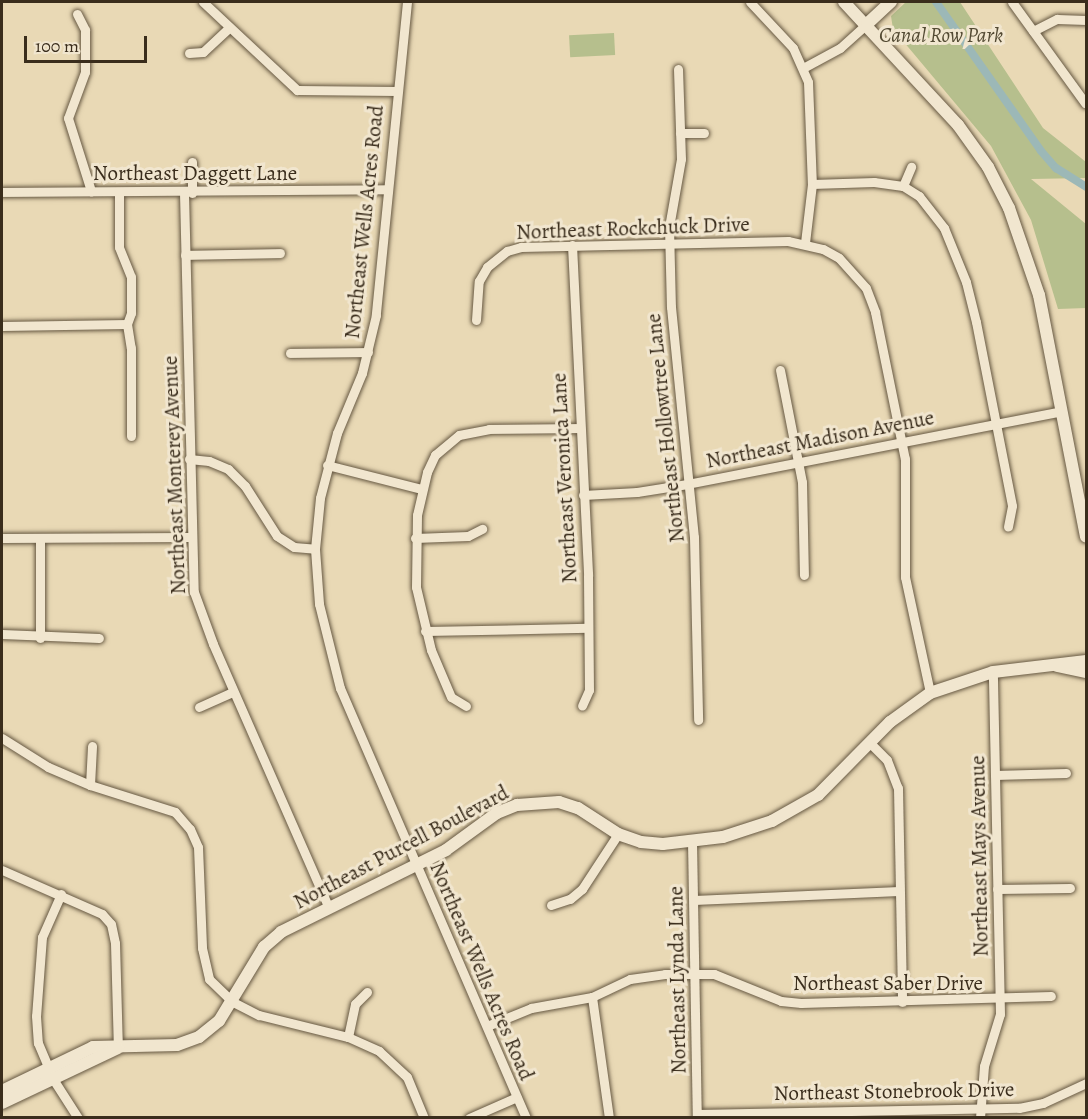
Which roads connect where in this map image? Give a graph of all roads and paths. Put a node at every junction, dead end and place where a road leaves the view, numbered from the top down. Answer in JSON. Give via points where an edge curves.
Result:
{"nodes":[{"id":1,"x":203,"y":2,"type":"edge"},
{"id":2,"x":407,"y":2,"type":"edge"},
{"id":3,"x":750,"y":2,"type":"edge"},
{"id":4,"x":844,"y":2,"type":"edge"},
{"id":5,"x":891,"y":2,"type":"edge"},
{"id":6,"x":1012,"y":2,"type":"edge"},
{"id":7,"x":77,"y":14,"type":"dead end"},
{"id":8,"x":1086,"y":20,"type":"edge"},
{"id":9,"x":867,"y":24,"type":"junction"},
{"id":10,"x":229,"y":28,"type":"junction"},
{"id":11,"x":1033,"y":31,"type":"junction"},
{"id":12,"x":189,"y":53,"type":"dead end"},
{"id":13,"x":803,"y":68,"type":"junction"},
{"id":14,"x":678,"y":69,"type":"dead end"},
{"id":15,"x":397,"y":91,"type":"junction"},
{"id":16,"x":1085,"y":103,"type":"dead end"},
{"id":17,"x":680,"y":133,"type":"junction"},
{"id":18,"x":704,"y":133,"type":"dead end"},
{"id":19,"x":192,"y":162,"type":"dead end"},
{"id":20,"x":911,"y":167,"type":"dead end"},
{"id":21,"x":812,"y":184,"type":"junction"},
{"id":22,"x":903,"y":186,"type":"junction"},
{"id":23,"x":388,"y":189,"type":"junction"},
{"id":24,"x":91,"y":191,"type":"junction"},
{"id":25,"x":2,"y":192,"type":"edge"},
{"id":26,"x":119,"y":192,"type":"junction"},
{"id":27,"x":188,"y":193,"type":"junction"},
{"id":28,"x":669,"y":243,"type":"junction"},
{"id":29,"x":805,"y":243,"type":"junction"},
{"id":30,"x":572,"y":245,"type":"junction"},
{"id":31,"x":280,"y":253,"type":"dead end"},
{"id":32,"x":185,"y":255,"type":"junction"},
{"id":33,"x":476,"y":320,"type":"dead end"},
{"id":34,"x":127,"y":324,"type":"junction"},
{"id":35,"x":2,"y":327,"type":"edge"},
{"id":36,"x":368,"y":352,"type":"junction"},
{"id":37,"x":290,"y":353,"type":"dead end"},
{"id":38,"x":780,"y":370,"type":"dead end"},
{"id":39,"x":1062,"y":411,"type":"junction"},
{"id":40,"x":996,"y":423,"type":"junction"},
{"id":41,"x":579,"y":428,"type":"junction"},
{"id":42,"x":131,"y":436,"type":"dead end"},
{"id":43,"x":901,"y":442,"type":"junction"},
{"id":44,"x":189,"y":459,"type":"junction"},
{"id":45,"x":798,"y":461,"type":"junction"},
{"id":46,"x":327,"y":465,"type":"junction"},
{"id":47,"x":687,"y":484,"type":"junction"},
{"id":48,"x":421,"y":489,"type":"junction"},
{"id":49,"x":583,"y":495,"type":"junction"},
{"id":50,"x":1008,"y":527,"type":"dead end"},
{"id":51,"x":482,"y":529,"type":"dead end"},
{"id":52,"x":1086,"y":536,"type":"edge"},
{"id":53,"x":191,"y":537,"type":"junction"},
{"id":54,"x":2,"y":538,"type":"edge"},
{"id":55,"x":40,"y":538,"type":"junction"},
{"id":56,"x":415,"y":538,"type":"junction"},
{"id":57,"x":315,"y":549,"type":"junction"},
{"id":58,"x":804,"y":575,"type":"dead end"},
{"id":59,"x":588,"y":628,"type":"junction"},
{"id":60,"x":425,"y":631,"type":"junction"},
{"id":61,"x":2,"y":634,"type":"edge"},
{"id":62,"x":40,"y":638,"type":"junction"},
{"id":63,"x":99,"y":638,"type":"dead end"},
{"id":64,"x":1086,"y":661,"type":"edge"},
{"id":65,"x":1056,"y":666,"type":"junction"},
{"id":66,"x":993,"y":672,"type":"junction"},
{"id":67,"x":1086,"y":672,"type":"edge"},
{"id":68,"x":233,"y":692,"type":"junction"},
{"id":69,"x":930,"y":693,"type":"junction"},
{"id":70,"x":466,"y":706,"type":"dead end"},
{"id":71,"x":582,"y":706,"type":"dead end"},
{"id":72,"x":199,"y":707,"type":"dead end"},
{"id":73,"x":698,"y":720,"type":"dead end"},
{"id":74,"x":2,"y":738,"type":"edge"},
{"id":75,"x":870,"y":743,"type":"junction"},
{"id":76,"x":92,"y":746,"type":"dead end"},
{"id":77,"x":1066,"y":773,"type":"dead end"},
{"id":78,"x":995,"y":775,"type":"junction"},
{"id":79,"x":90,"y":785,"type":"junction"},
{"id":80,"x":618,"y":834,"type":"junction"},
{"id":81,"x":692,"y":841,"type":"junction"},
{"id":82,"x":418,"y":865,"type":"junction"},
{"id":83,"x":2,"y":870,"type":"edge"},
{"id":84,"x":1070,"y":888,"type":"dead end"},
{"id":85,"x":997,"y":889,"type":"junction"},
{"id":86,"x":899,"y":891,"type":"junction"},
{"id":87,"x":61,"y":894,"type":"junction"},
{"id":88,"x":694,"y":900,"type":"junction"},
{"id":89,"x":551,"y":905,"type":"dead end"},
{"id":90,"x":329,"y":908,"type":"junction"},
{"id":91,"x":695,"y":973,"type":"junction"},
{"id":92,"x":367,"y":992,"type":"dead end"},
{"id":93,"x":1051,"y":996,"type":"dead end"},
{"id":94,"x":592,"y":997,"type":"junction"},
{"id":95,"x":999,"y":1000,"type":"junction"},
{"id":96,"x":233,"y":1002,"type":"junction"},
{"id":97,"x":902,"y":1002,"type":"junction"},
{"id":98,"x":487,"y":1026,"type":"junction"},
{"id":99,"x":348,"y":1036,"type":"junction"},
{"id":100,"x":118,"y":1048,"type":"junction"},
{"id":101,"x":50,"y":1073,"type":"junction"},
{"id":102,"x":1086,"y":1083,"type":"edge"},
{"id":103,"x":2,"y":1091,"type":"edge"},
{"id":104,"x":517,"y":1097,"type":"junction"},
{"id":105,"x":2,"y":1103,"type":"edge"},
{"id":106,"x":980,"y":1113,"type":"edge"},
{"id":107,"x":697,"y":1115,"type":"edge"},
{"id":108,"x":78,"y":1118,"type":"edge"},
{"id":109,"x":424,"y":1118,"type":"edge"},
{"id":110,"x":468,"y":1118,"type":"edge"},
{"id":111,"x":526,"y":1118,"type":"edge"},
{"id":112,"x":609,"y":1118,"type":"edge"}],
"edges":[{"from":1,"to":10,"type":"street"},
{"from":2,"to":15,"type":"street","name":"Northeast Wells Acres Road"},
{"from":3,"to":13,"type":"street","via":[[793,48]]},
{"from":4,"to":9,"type":"street"},
{"from":5,"to":9,"type":"street"},
{"from":6,"to":11,"type":"street"},
{"from":7,"to":24,"type":"street","via":[[85,30],[85,72],[69,118],[71,135],[86,164]]},
{"from":8,"to":11,"type":"street","via":[[1057,19]]},
{"from":9,"to":13,"type":"street","via":[[840,48]]},
{"from":9,"to":39,"type":"street","via":[[958,125],[988,167],[1009,208],[1039,295]]},
{"from":10,"to":12,"type":"street","via":[[203,52]]},
{"from":10,"to":15,"type":"street","via":[[297,90]]},
{"from":11,"to":16,"type":"street"},
{"from":13,"to":21,"type":"street","via":[[811,99]]},
{"from":14,"to":17,"type":"street","name":"Northeast Hollowtree Lane"},
{"from":15,"to":23,"type":"street","name":"Northeast Wells Acres Road"},
{"from":17,"to":18,"type":"street"},
{"from":17,"to":28,"type":"street","name":"Northeast Hollowtree Lane","via":[[680,174]]},
{"from":19,"to":27,"type":"street","name":"Northeast Monterey Avenue"},
{"from":20,"to":22,"type":"street"},
{"from":21,"to":22,"type":"street","via":[[874,182]]},
{"from":21,"to":29,"type":"street"},
{"from":22,"to":40,"type":"street","via":[[935,212],[954,249],[973,305]]},
{"from":23,"to":27,"type":"street","name":"Northeast Daggett Lane"},
{"from":23,"to":36,"type":"street","name":"Northeast Wells Acres Road","via":[[376,315]]},
{"from":24,"to":25,"type":"street","name":"Northeast Daggett Lane"},
{"from":24,"to":26,"type":"street","name":"Northeast Daggett Lane"},
{"from":26,"to":27,"type":"street","name":"Northeast Daggett Lane"},
{"from":26,"to":34,"type":"street","via":[[119,247],[130,277],[131,313]]},
{"from":27,"to":32,"type":"street","name":"Northeast Monterey Avenue"},
{"from":28,"to":29,"type":"street","name":"Northeast Rockchuck Drive"},
{"from":28,"to":30,"type":"street","name":"Northeast Rockchuck Drive"},
{"from":28,"to":47,"type":"street","name":"Northeast Hollowtree Lane","via":[[672,336]]},
{"from":29,"to":43,"type":"street","via":[[839,258],[866,288]]},
{"from":30,"to":33,"type":"street","name":"Northeast Rockchuck Drive","via":[[521,247],[495,259],[479,281]]},
{"from":30,"to":41,"type":"street","name":"Northeast Veronica Lane"},
{"from":31,"to":32,"type":"street"},
{"from":32,"to":44,"type":"street","name":"Northeast Monterey Avenue"},
{"from":34,"to":35,"type":"street"},
{"from":34,"to":42,"type":"street","via":[[132,348]]},
{"from":36,"to":37,"type":"street"},
{"from":36,"to":46,"type":"street","name":"Northeast Wells Acres Road"},
{"from":38,"to":45,"type":"street"},
{"from":39,"to":40,"type":"street","name":"Northeast Madison Avenue"},
{"from":39,"to":52,"type":"street"},
{"from":40,"to":43,"type":"street","name":"Northeast Madison Avenue"},
{"from":40,"to":50,"type":"street","via":[[1011,506]]},
{"from":41,"to":48,"type":"street","via":[[489,429],[459,435],[435,455]]},
{"from":41,"to":49,"type":"street","name":"Northeast Veronica Lane"},
{"from":43,"to":45,"type":"street","name":"Northeast Madison Avenue"},
{"from":43,"to":69,"type":"street","via":[[906,477],[905,577]]},
{"from":44,"to":53,"type":"street","name":"Northeast Monterey Avenue"},
{"from":44,"to":57,"type":"street","via":[[228,469],[245,486],[277,536],[294,547]]},
{"from":45,"to":47,"type":"street","name":"Northeast Madison Avenue"},
{"from":45,"to":58,"type":"street"},
{"from":46,"to":48,"type":"street"},
{"from":46,"to":57,"type":"street","name":"Northeast Wells Acres Road"},
{"from":47,"to":49,"type":"street","name":"Northeast Madison Avenue"},
{"from":47,"to":73,"type":"street","name":"Northeast Hollowtree Lane","via":[[696,565]]},
{"from":48,"to":56,"type":"street"},
{"from":49,"to":59,"type":"street","name":"Northeast Veronica Lane"},
{"from":51,"to":56,"type":"street","via":[[468,537]]},
{"from":53,"to":55,"type":"street"},
{"from":53,"to":68,"type":"street","name":"Northeast Monterey Avenue","via":[[198,609]]},
{"from":54,"to":55,"type":"street"},
{"from":55,"to":62,"type":"street"},
{"from":56,"to":60,"type":"street","via":[[416,586]]},
{"from":57,"to":82,"type":"street","name":"Northeast Wells Acres Road","via":[[319,604],[339,688]]},
{"from":59,"to":60,"type":"street"},
{"from":59,"to":71,"type":"street","name":"Northeast Veronica Lane","via":[[589,690]]},
{"from":60,"to":70,"type":"street","via":[[451,697]]},
{"from":61,"to":62,"type":"street"},
{"from":62,"to":63,"type":"street"},
{"from":64,"to":65,"type":"street","name":"Northeast Purcell Boulevard"},
{"from":65,"to":66,"type":"street","name":"Northeast Purcell Boulevard"},
{"from":65,"to":67,"type":"street","name":"Northeast Purcell Boulevard"},
{"from":66,"to":69,"type":"street","name":"Northeast Purcell Boulevard"},
{"from":66,"to":78,"type":"street","name":"Northeast Mays Avenue"},
{"from":68,"to":72,"type":"street"},
{"from":68,"to":90,"type":"street","name":"Northeast Monterey Avenue"},
{"from":69,"to":75,"type":"street","name":"Northeast Purcell Boulevard","via":[[890,722]]},
{"from":74,"to":79,"type":"street","via":[[48,767]]},
{"from":75,"to":81,"type":"street","name":"Northeast Purcell Boulevard","via":[[818,795],[794,811],[752,829]]},
{"from":75,"to":86,"type":"street","via":[[887,760],[898,788]]},
{"from":76,"to":79,"type":"street"},
{"from":77,"to":78,"type":"street"},
{"from":78,"to":85,"type":"street","name":"Northeast Mays Avenue"},
{"from":79,"to":96,"type":"street","via":[[175,812],[190,829],[201,873],[204,969]]},
{"from":80,"to":81,"type":"street","name":"Northeast Purcell Boulevard","via":[[641,842]]},
{"from":80,"to":82,"type":"street","name":"Northeast Purcell Boulevard","via":[[578,808],[559,802],[517,805]]},
{"from":80,"to":89,"type":"street","via":[[582,889],[570,899]]},
{"from":81,"to":88,"type":"street","name":"Northeast Lynda Lane"},
{"from":82,"to":90,"type":"street","name":"Northeast Purcell Boulevard"},
{"from":82,"to":98,"type":"street","name":"Northeast Wells Acres Road"},
{"from":83,"to":87,"type":"street"},
{"from":84,"to":85,"type":"street"},
{"from":85,"to":95,"type":"street","name":"Northeast Mays Avenue"},
{"from":86,"to":88,"type":"street"},
{"from":86,"to":97,"type":"street"},
{"from":87,"to":100,"type":"street","via":[[102,914],[111,924]]},
{"from":87,"to":101,"type":"street","via":[[42,937],[38,985],[38,1043]]},
{"from":88,"to":91,"type":"street","name":"Northeast Lynda Lane"},
{"from":90,"to":96,"type":"street","name":"Northeast Purcell Boulevard","via":[[281,932],[264,947]]},
{"from":91,"to":94,"type":"street","name":"Northeast Saber Drive","via":[[638,977]]},
{"from":91,"to":97,"type":"street","name":"Northeast Saber Drive","via":[[728,978],[781,1001]]},
{"from":91,"to":107,"type":"street","name":"Northeast Lynda Lane"},
{"from":92,"to":99,"type":"street","via":[[355,1004]]},
{"from":93,"to":95,"type":"street","name":"Northeast Saber Drive"},
{"from":94,"to":98,"type":"street","name":"Northeast Saber Drive","via":[[531,1008]]},
{"from":94,"to":112,"type":"street"},
{"from":95,"to":97,"type":"street","name":"Northeast Saber Drive"},
{"from":95,"to":106,"type":"street","name":"Northeast Mays Avenue","via":[[998,1030],[984,1066]]},
{"from":96,"to":99,"type":"street","via":[[290,1025]]},
{"from":96,"to":100,"type":"street","name":"Northeast Purcell Boulevard","via":[[199,1037],[177,1045]]},
{"from":98,"to":104,"type":"street","name":"Northeast Wells Acres Road"},
{"from":99,"to":109,"type":"street","via":[[395,1064],[407,1077]]},
{"from":100,"to":101,"type":"street","name":"Northeast Purcell Boulevard","via":[[93,1047]]},
{"from":101,"to":103,"type":"street","name":"Northeast Purcell Boulevard"},
{"from":101,"to":105,"type":"street","name":"Northeast Purcell Boulevard"},
{"from":101,"to":108,"type":"street"},
{"from":102,"to":106,"type":"street","name":"Northeast Stonebrook Drive","via":[[1043,1103]]},
{"from":104,"to":110,"type":"street"},
{"from":104,"to":111,"type":"street","name":"Northeast Wells Acres Road"},
{"from":106,"to":107,"type":"street","name":"Northeast Stonebrook Drive"}]}
